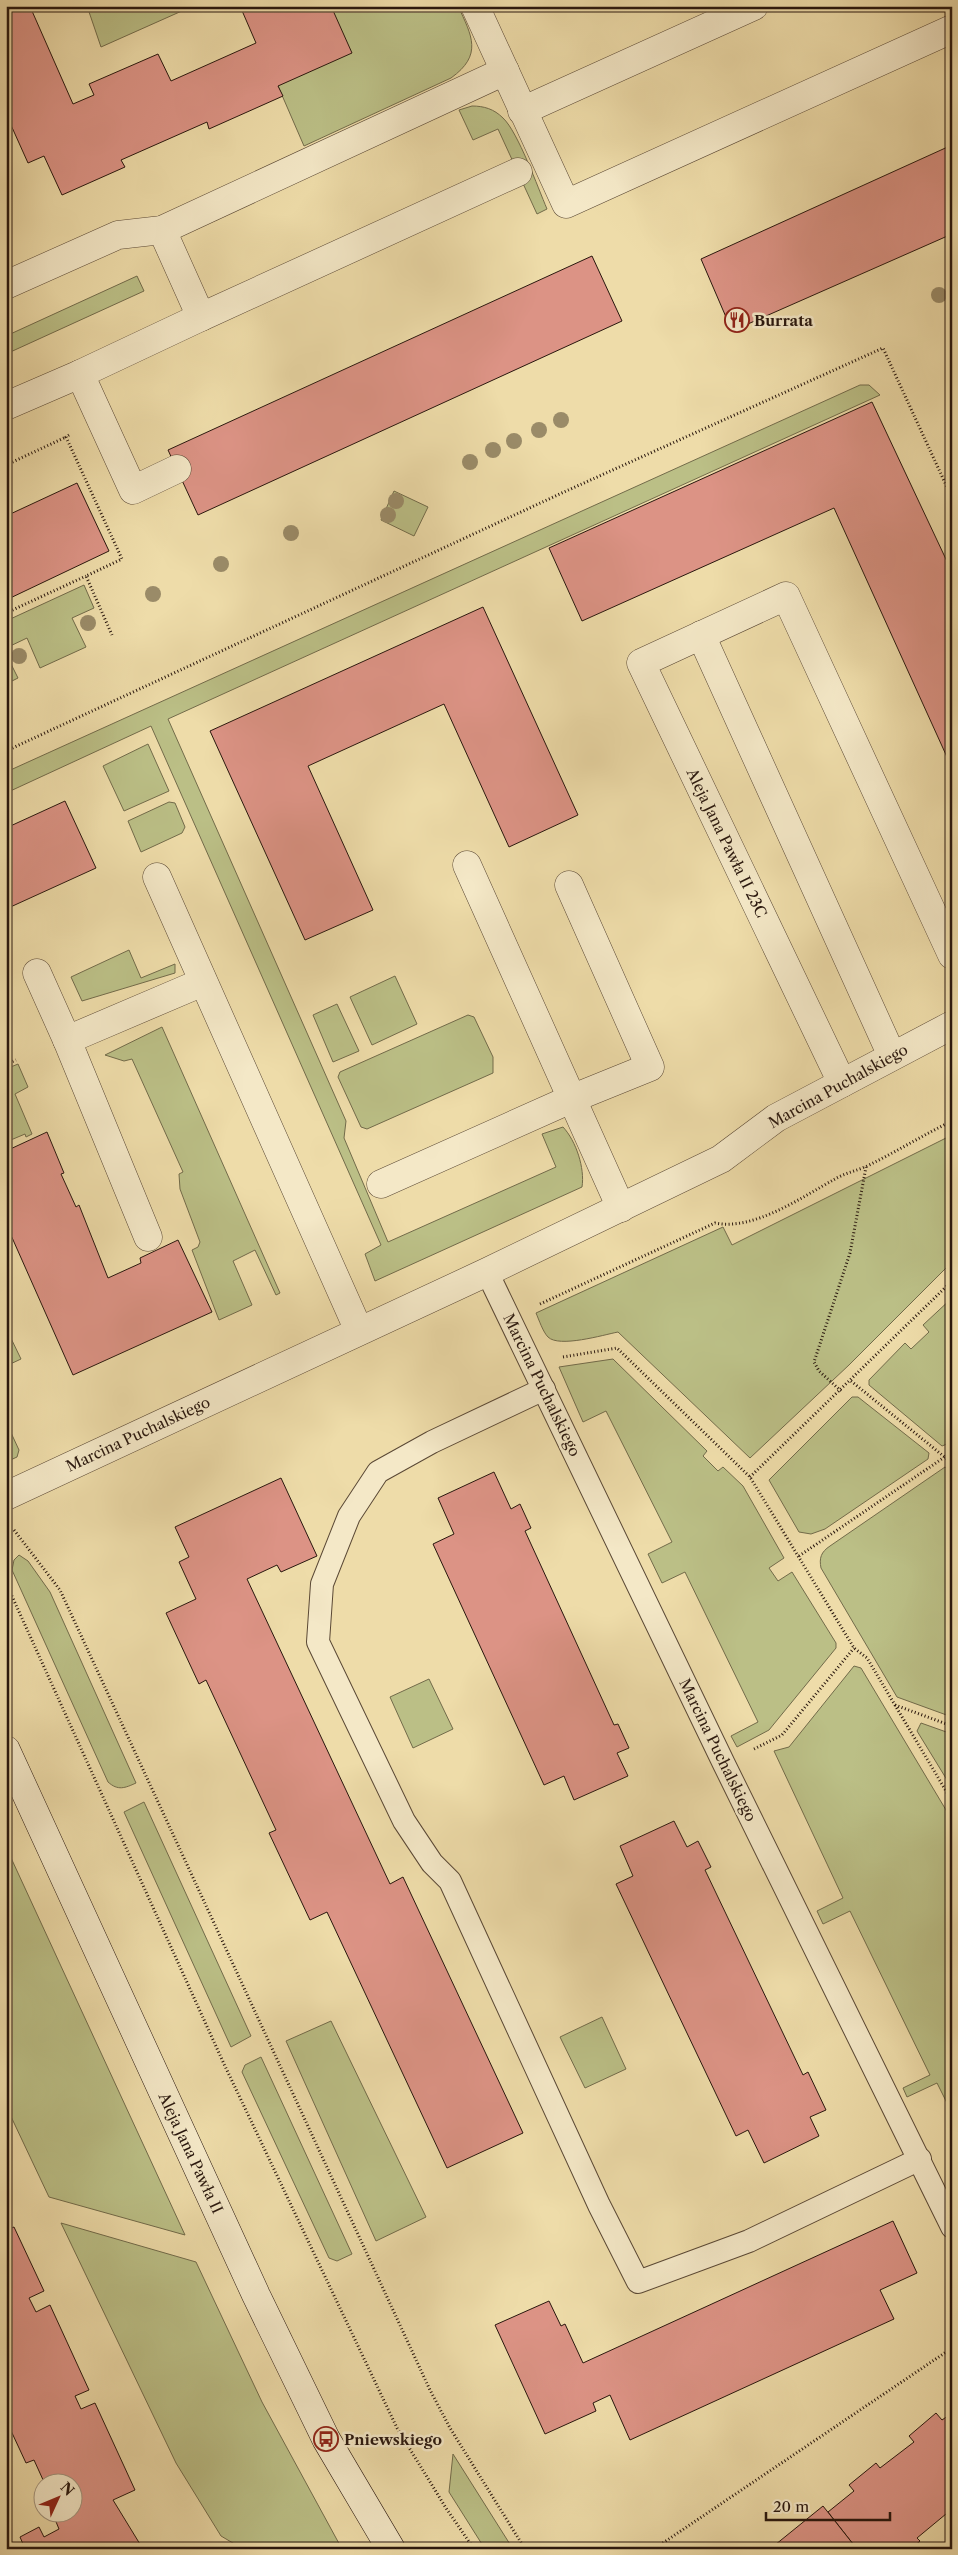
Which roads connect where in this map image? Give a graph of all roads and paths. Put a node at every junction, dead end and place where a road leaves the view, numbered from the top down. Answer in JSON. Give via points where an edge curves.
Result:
{"nodes":[{"id":1,"x":475,"y":6,"type":"edge"},
{"id":2,"x":754,"y":6,"type":"edge"},
{"id":3,"x":952,"y":29,"type":"edge"},
{"id":4,"x":505,"y":71,"type":"junction"},
{"id":5,"x":522,"y":111,"type":"junction"},
{"id":6,"x":518,"y":172,"type":"dead end"},
{"id":7,"x":162,"y":230,"type":"junction"},
{"id":8,"x":9,"y":275,"type":"edge"},
{"id":9,"x":200,"y":317,"type":"junction"},
{"id":10,"x":80,"y":374,"type":"junction"},
{"id":11,"x":6,"y":406,"type":"edge"},
{"id":12,"x":101,"y":420,"type":"junction"},
{"id":13,"x":66,"y":437,"type":"junction"},
{"id":14,"x":6,"y":465,"type":"edge"},
{"id":15,"x":177,"y":469,"type":"dead end"},
{"id":16,"x":952,"y":498,"type":"edge"},
{"id":17,"x":86,"y":576,"type":"junction"},
{"id":18,"x":6,"y":613,"type":"edge"},
{"id":19,"x":701,"y":634,"type":"junction"},
{"id":20,"x":112,"y":635,"type":"dead end"},
{"id":21,"x":6,"y":750,"type":"edge"},
{"id":22,"x":466,"y":865,"type":"dead end"},
{"id":23,"x":157,"y":877,"type":"dead end"},
{"id":24,"x":569,"y":884,"type":"dead end"},
{"id":25,"x":952,"y":955,"type":"edge"},
{"id":26,"x":37,"y":973,"type":"dead end"},
{"id":27,"x":203,"y":982,"type":"junction"},
{"id":28,"x":952,"y":1025,"type":"edge"},
{"id":29,"x":67,"y":1040,"type":"junction"},
{"id":30,"x":892,"y":1056,"type":"junction"},
{"id":31,"x":16,"y":1060,"type":"dead end"},
{"id":32,"x":6,"y":1064,"type":"edge"},
{"id":33,"x":842,"y":1083,"type":"junction"},
{"id":34,"x":571,"y":1099,"type":"junction"},
{"id":35,"x":952,"y":1121,"type":"edge"},
{"id":36,"x":866,"y":1166,"type":"junction"},
{"id":37,"x":381,"y":1184,"type":"dead end"},
{"id":38,"x":621,"y":1208,"type":"junction"},
{"id":39,"x":148,"y":1237,"type":"dead end"},
{"id":40,"x":486,"y":1272,"type":"junction"},
{"id":41,"x":952,"y":1281,"type":"edge"},
{"id":42,"x":510,"y":1318,"type":"junction"},
{"id":43,"x":359,"y":1332,"type":"junction"},
{"id":44,"x":530,"y":1362,"type":"junction"},
{"id":45,"x":851,"y":1381,"type":"junction"},
{"id":46,"x":544,"y":1389,"type":"junction"},
{"id":47,"x":841,"y":1391,"type":"junction"},
{"id":48,"x":952,"y":1452,"type":"edge"},
{"id":49,"x":944,"y":1457,"type":"junction"},
{"id":50,"x":952,"y":1463,"type":"edge"},
{"id":51,"x":750,"y":1477,"type":"junction"},
{"id":52,"x":6,"y":1496,"type":"edge"},
{"id":53,"x":11,"y":1525,"type":"dead end"},
{"id":54,"x":799,"y":1556,"type":"junction"},
{"id":55,"x":6,"y":1584,"type":"edge"},
{"id":56,"x":854,"y":1648,"type":"junction"},
{"id":57,"x":895,"y":1705,"type":"junction"},
{"id":58,"x":952,"y":1726,"type":"edge"},
{"id":59,"x":6,"y":1750,"type":"edge"},
{"id":60,"x":724,"y":1764,"type":"junction"},
{"id":61,"x":952,"y":1801,"type":"edge"},
{"id":62,"x":920,"y":2160,"type":"junction"},
{"id":63,"x":952,"y":2228,"type":"edge"},
{"id":64,"x":952,"y":2348,"type":"edge"},
{"id":65,"x":391,"y":2549,"type":"edge"},
{"id":66,"x":474,"y":2549,"type":"edge"},
{"id":67,"x":525,"y":2549,"type":"edge"},
{"id":68,"x":654,"y":2549,"type":"edge"}],
"edges":[{"from":1,"to":4,"type":"street"},
{"from":2,"to":5,"type":"street"},
{"from":3,"to":5,"type":"street","via":[[566,204]]},
{"from":4,"to":5,"type":"street"},
{"from":4,"to":7,"type":"street"},
{"from":6,"to":9,"type":"street"},
{"from":7,"to":8,"type":"street","via":[[118,235]]},
{"from":7,"to":9,"type":"street"},
{"from":9,"to":10,"type":"street"},
{"from":10,"to":11,"type":"street"},
{"from":10,"to":12,"type":"street"},
{"from":12,"to":13,"type":"path"},
{"from":12,"to":15,"type":"street","via":[[133,490]]},
{"from":13,"to":14,"type":"path"},
{"from":13,"to":17,"type":"path","via":[[122,559]]},
{"from":16,"to":21,"type":"path","via":[[883,348]]},
{"from":17,"to":18,"type":"path"},
{"from":17,"to":20,"type":"path"},
{"from":19,"to":25,"type":"street","name":"Aleja Jana Pawła II 23C","via":[[786,596]]},
{"from":19,"to":30,"type":"street"},
{"from":19,"to":33,"type":"street","name":"Aleja Jana Pawła II 23C","via":[[640,663]]},
{"from":22,"to":34,"type":"street"},
{"from":23,"to":27,"type":"street"},
{"from":24,"to":34,"type":"street","via":[[650,1067]]},
{"from":26,"to":29,"type":"street"},
{"from":27,"to":29,"type":"street"},
{"from":27,"to":43,"type":"street"},
{"from":28,"to":30,"type":"street","name":"Marcina Puchalskiego"},
{"from":29,"to":39,"type":"street"},
{"from":30,"to":33,"type":"street","name":"Marcina Puchalskiego"},
{"from":31,"to":32,"type":"path"},
{"from":33,"to":38,"type":"street","name":"Marcina Puchalskiego","via":[[776,1118],[721,1159]]},
{"from":34,"to":37,"type":"street"},
{"from":34,"to":38,"type":"street"},
{"from":35,"to":36,"type":"path"},
{"from":36,"to":42,"type":"path","via":[[741,1224],[715,1223]]},
{"from":36,"to":47,"type":"path","via":[[850,1253],[814,1362]]},
{"from":38,"to":40,"type":"street","name":"Marcina Puchalskiego"},
{"from":40,"to":42,"type":"lane","name":"Marcina Puchalskiego"},
{"from":40,"to":43,"type":"street","name":"Marcina Puchalskiego"},
{"from":41,"to":45,"type":"path"},
{"from":42,"to":44,"type":"lane","name":"Marcina Puchalskiego"},
{"from":43,"to":52,"type":"street","name":"Marcina Puchalskiego"},
{"from":44,"to":46,"type":"lane","name":"Marcina Puchalskiego"},
{"from":44,"to":51,"type":"path","via":[[617,1348]]},
{"from":45,"to":47,"type":"path"},
{"from":45,"to":49,"type":"path"},
{"from":46,"to":60,"type":"lane","name":"Marcina Puchalskiego"},
{"from":46,"to":62,"type":"lane","via":[[432,1442],[378,1472],[349,1516],[322,1584],[318,1642],[399,1812],[432,1863],[450,1880],[599,2205],[638,2282],[750,2241]]},
{"from":47,"to":51,"type":"path"},
{"from":48,"to":49,"type":"path"},
{"from":49,"to":50,"type":"path"},
{"from":49,"to":54,"type":"path"},
{"from":51,"to":54,"type":"path"},
{"from":53,"to":67,"type":"path","via":[[60,1590],[430,2390]]},
{"from":54,"to":56,"type":"path"},
{"from":55,"to":66,"type":"path","via":[[224,2064],[397,2428]]},
{"from":56,"to":57,"type":"path","via":[[867,1658]]},
{"from":56,"to":60,"type":"path","via":[[782,1735]]},
{"from":57,"to":58,"type":"path"},
{"from":57,"to":61,"type":"path"},
{"from":59,"to":65,"type":"street","name":"Aleja Jana Pawła II","via":[[256,2295],[326,2439]]},
{"from":60,"to":62,"type":"lane","name":"Marcina Puchalskiego"},
{"from":62,"to":63,"type":"lane","name":"Marcina Puchalskiego"},
{"from":64,"to":68,"type":"path"}]}
